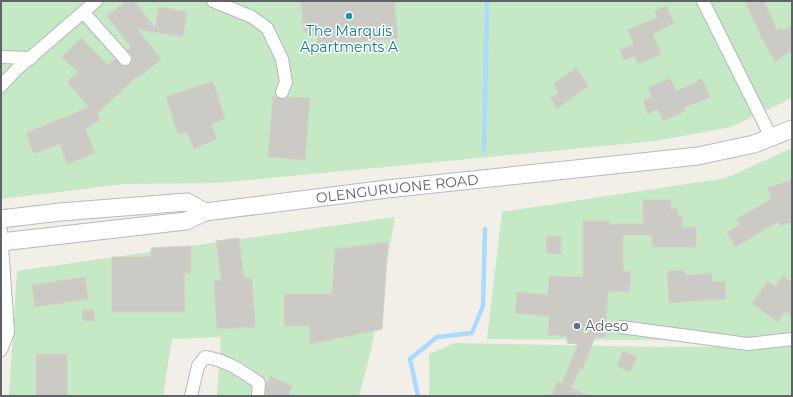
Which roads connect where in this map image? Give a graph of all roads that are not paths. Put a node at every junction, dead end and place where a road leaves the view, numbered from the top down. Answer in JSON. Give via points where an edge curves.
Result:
{"nodes":[{"id":1,"x":96,"y":1,"type":"edge"},
{"id":2,"x":213,"y":1,"type":"edge"},
{"id":3,"x":703,"y":1,"type":"edge"},
{"id":4,"x":83,"y":12,"type":"junction"},
{"id":5,"x":1,"y":57,"type":"edge"},
{"id":6,"x":31,"y":58,"type":"junction"},
{"id":7,"x":125,"y":59,"type":"dead end"},
{"id":8,"x":1,"y":86,"type":"edge"},
{"id":9,"x":282,"y":92,"type":"dead end"},
{"id":10,"x":792,"y":129,"type":"edge"},
{"id":11,"x":772,"y":137,"type":"junction"},
{"id":12,"x":205,"y":212,"type":"junction"},
{"id":13,"x":1,"y":219,"type":"edge"},
{"id":14,"x":1,"y":238,"type":"edge"},
{"id":15,"x":621,"y":327,"type":"dead end"},
{"id":16,"x":792,"y":339,"type":"edge"},
{"id":17,"x":1,"y":350,"type":"edge"},
{"id":18,"x":192,"y":396,"type":"edge"},
{"id":19,"x":258,"y":396,"type":"edge"}],
"edges":[{"from":1,"to":4,"type":"street"},
{"from":2,"to":9,"type":"street","via":[[252,17],[267,28],[282,58],[286,82]]},
{"from":3,"to":11,"type":"street"},
{"from":4,"to":6,"type":"street"},
{"from":4,"to":7,"type":"street"},
{"from":5,"to":6,"type":"street"},
{"from":6,"to":8,"type":"street"},
{"from":10,"to":11,"type":"street","name":"OLENGURUONE ROAD"},
{"from":11,"to":12,"type":"street","name":"OLENGURUONE ROAD","via":[[754,144],[698,156],[388,189]]},
{"from":12,"to":13,"type":"street","via":[[187,202]]},
{"from":12,"to":14,"type":"street","name":"OLENGURUONE ROAD","via":[[186,221]]},
{"from":14,"to":17,"type":"street","via":[[8,332]]},
{"from":15,"to":16,"type":"street","via":[[748,344]]},
{"from":18,"to":19,"type":"street","via":[[198,366],[205,357],[232,365],[259,383]]}]}
